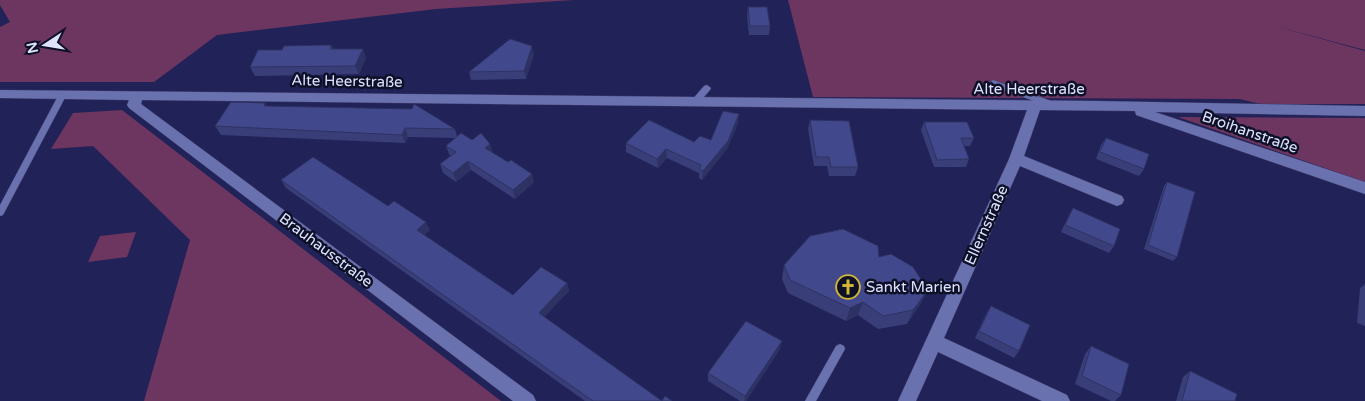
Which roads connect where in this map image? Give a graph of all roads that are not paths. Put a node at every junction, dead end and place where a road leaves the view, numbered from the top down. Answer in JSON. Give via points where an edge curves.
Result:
{"nodes":[{"id":1,"x":993,"y":83,"type":"dead end"},
{"id":2,"x":707,"y":88,"type":"dead end"},
{"id":3,"x":0,"y":94,"type":"edge"},
{"id":4,"x":63,"y":94,"type":"junction"},
{"id":5,"x":137,"y":94,"type":"junction"},
{"id":6,"x":694,"y":103,"type":"junction"},
{"id":7,"x":1035,"y":106,"type":"junction"},
{"id":8,"x":1055,"y":106,"type":"junction"},
{"id":9,"x":1126,"y":107,"type":"junction"},
{"id":10,"x":1365,"y":111,"type":"edge"},
{"id":11,"x":1016,"y":159,"type":"junction"},
{"id":12,"x":1365,"y":188,"type":"edge"},
{"id":13,"x":1117,"y":200,"type":"dead end"},
{"id":14,"x":0,"y":213,"type":"edge"},
{"id":15,"x":934,"y":342,"type":"junction"},
{"id":16,"x":840,"y":349,"type":"dead end"},
{"id":17,"x":527,"y":401,"type":"edge"},
{"id":18,"x":810,"y":401,"type":"edge"},
{"id":19,"x":907,"y":401,"type":"edge"},
{"id":20,"x":1061,"y":401,"type":"edge"}],
"edges":[{"from":1,"to":8,"type":"lane"},
{"from":2,"to":6,"type":"lane"},
{"from":3,"to":4,"type":"street","name":"Alte Heerstraße"},
{"from":4,"to":5,"type":"street","name":"Alte Heerstraße"},
{"from":4,"to":14,"type":"lane"},
{"from":5,"to":6,"type":"street","name":"Alte Heerstraße"},
{"from":5,"to":17,"type":"street","name":"Brauhausstraße","via":[[134,105]]},
{"from":6,"to":7,"type":"street","name":"Alte Heerstraße"},
{"from":7,"to":8,"type":"street","name":"Alte Heerstraße"},
{"from":7,"to":11,"type":"street","name":"Ellernstraße"},
{"from":8,"to":9,"type":"street","name":"Alte Heerstraße"},
{"from":9,"to":10,"type":"street","name":"Alte Heerstraße"},
{"from":9,"to":12,"type":"street","name":"Broihanstraße"},
{"from":11,"to":13,"type":"street"},
{"from":11,"to":15,"type":"street","name":"Ellernstraße"},
{"from":15,"to":19,"type":"street","name":"Ellernstraße"},
{"from":15,"to":20,"type":"street"},
{"from":16,"to":18,"type":"lane"}]}
